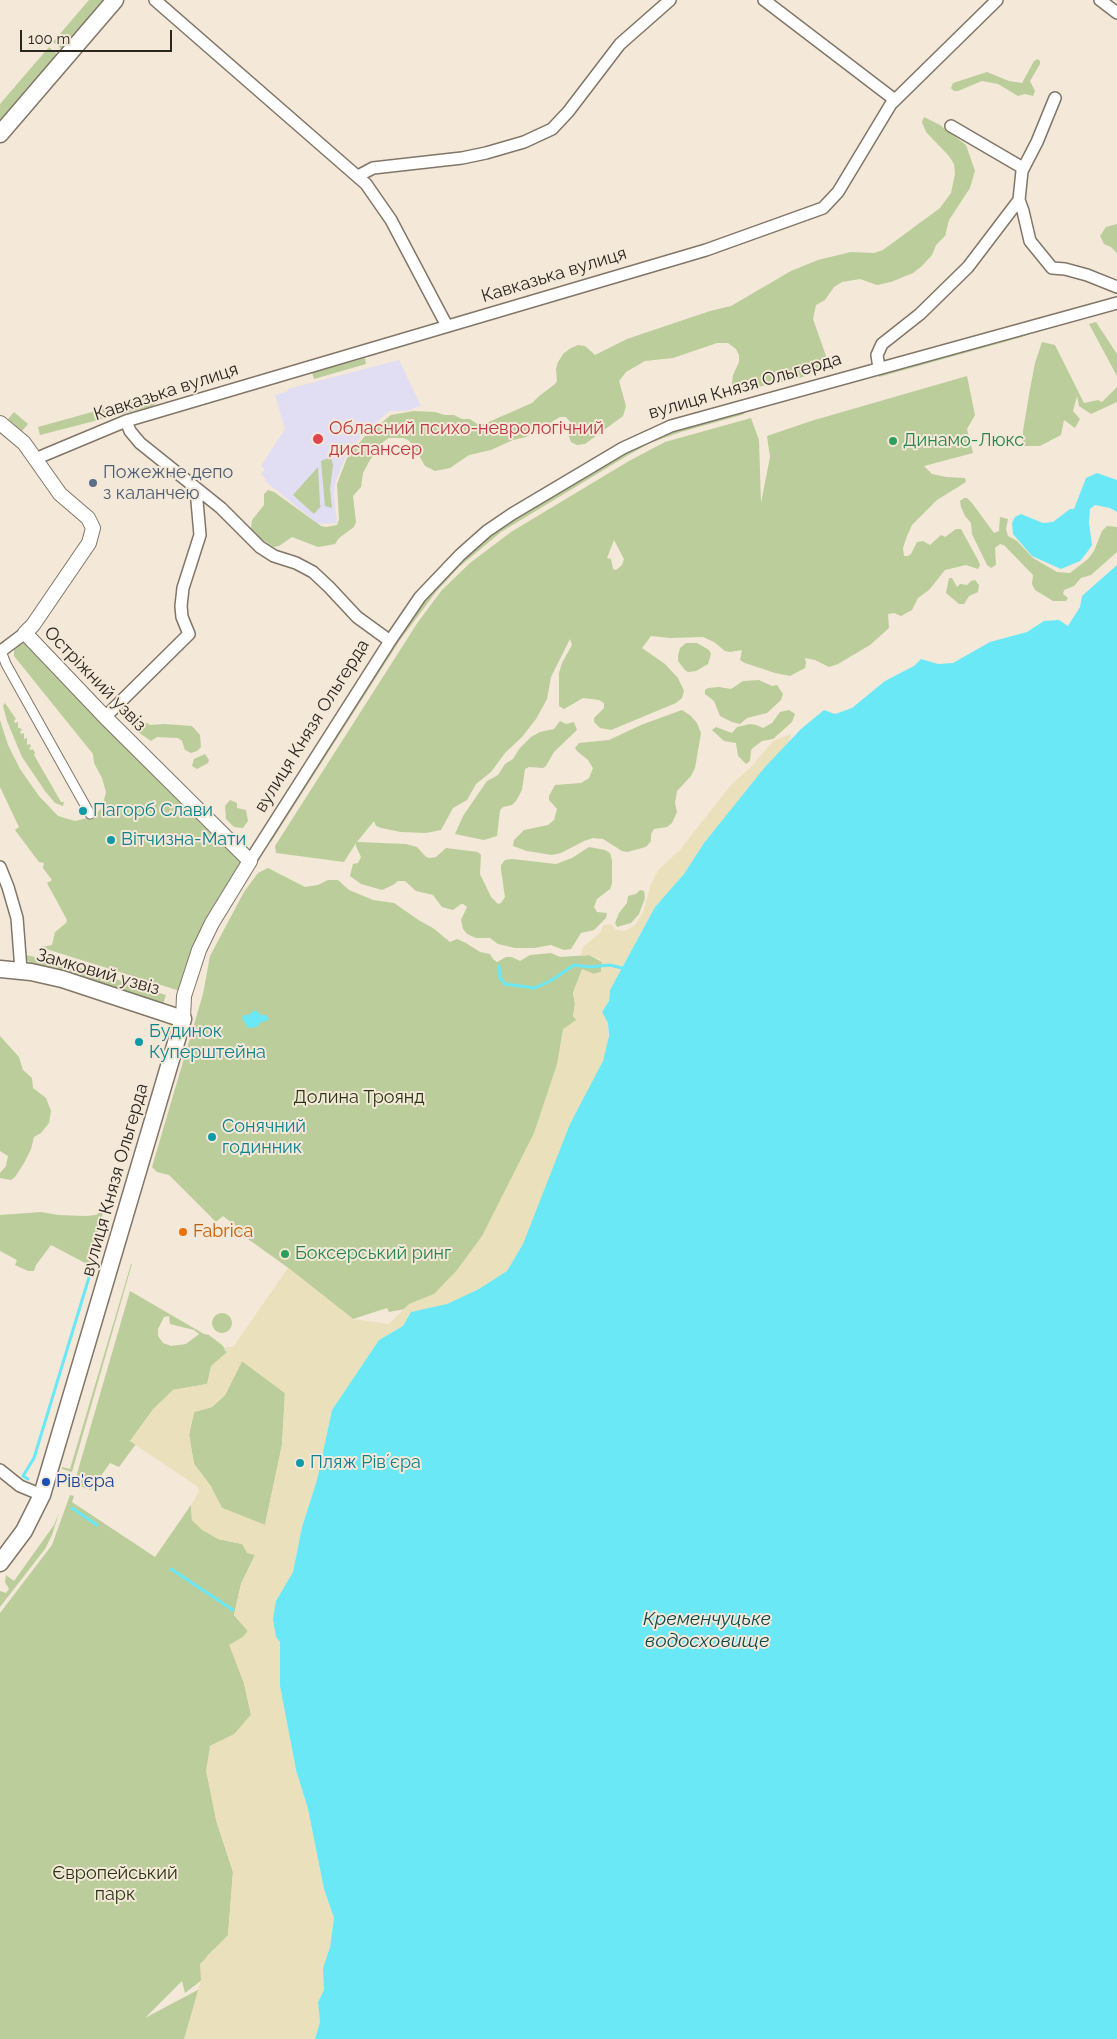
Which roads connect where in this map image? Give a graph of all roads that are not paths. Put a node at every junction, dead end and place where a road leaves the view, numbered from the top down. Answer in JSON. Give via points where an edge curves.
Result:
{"nodes":[{"id":1,"x":115,"y":0,"type":"edge"},
{"id":2,"x":155,"y":0,"type":"edge"},
{"id":3,"x":670,"y":0,"type":"edge"},
{"id":4,"x":764,"y":0,"type":"edge"},
{"id":5,"x":997,"y":0,"type":"edge"},
{"id":6,"x":1100,"y":0,"type":"edge"},
{"id":7,"x":1117,"y":13,"type":"edge"},
{"id":8,"x":1054,"y":98,"type":"dead end"},
{"id":9,"x":895,"y":100,"type":"junction"},
{"id":10,"x":951,"y":126,"type":"dead end"},
{"id":11,"x":0,"y":134,"type":"edge"},
{"id":12,"x":1023,"y":168,"type":"junction"},
{"id":13,"x":358,"y":176,"type":"junction"},
{"id":14,"x":1019,"y":200,"type":"junction"},
{"id":15,"x":1117,"y":287,"type":"edge"},
{"id":16,"x":1117,"y":303,"type":"edge"},
{"id":17,"x":447,"y":326,"type":"junction"},
{"id":18,"x":879,"y":368,"type":"junction"},
{"id":19,"x":126,"y":421,"type":"junction"},
{"id":20,"x":0,"y":423,"type":"edge"},
{"id":21,"x":36,"y":459,"type":"junction"},
{"id":22,"x":199,"y":491,"type":"junction"},
{"id":23,"x":25,"y":633,"type":"junction"},
{"id":24,"x":390,"y":641,"type":"junction"},
{"id":25,"x":0,"y":651,"type":"edge"},
{"id":26,"x":105,"y":716,"type":"junction"},
{"id":27,"x":90,"y":814,"type":"dead end"},
{"id":28,"x":250,"y":861,"type":"junction"},
{"id":29,"x":0,"y":867,"type":"edge"},
{"id":30,"x":0,"y":969,"type":"edge"},
{"id":31,"x":21,"y":970,"type":"junction"},
{"id":32,"x":183,"y":1019,"type":"junction"},
{"id":33,"x":0,"y":1470,"type":"edge"},
{"id":34,"x":42,"y":1496,"type":"junction"},
{"id":35,"x":0,"y":1563,"type":"edge"}],
"edges":[{"from":1,"to":11,"type":"main road"},
{"from":2,"to":13,"type":"street"},
{"from":3,"to":13,"type":"street","via":[[620,44],[552,129],[524,142],[486,153],[373,168]]},
{"from":4,"to":9,"type":"street"},
{"from":5,"to":9,"type":"street","name":"Кавказька вулиця"},
{"from":6,"to":7,"type":"street"},
{"from":8,"to":12,"type":"street"},
{"from":9,"to":17,"type":"street","name":"Кавказька вулиця","via":[[838,192],[823,208],[706,250]]},
{"from":10,"to":12,"type":"street"},
{"from":12,"to":14,"type":"street"},
{"from":13,"to":17,"type":"street","via":[[386,211]]},
{"from":14,"to":15,"type":"street","via":[[1031,244],[1052,268],[1088,275]]},
{"from":14,"to":18,"type":"street","via":[[968,267],[917,317],[882,344],[877,355]]},
{"from":16,"to":18,"type":"street","name":"вулиця Князя Ольгерда"},
{"from":17,"to":19,"type":"street","name":"Кавказька вулиця"},
{"from":18,"to":24,"type":"street","name":"вулиця Князя Ольгерда","via":[[683,422],[623,448],[512,514],[473,543],[428,588]]},
{"from":19,"to":21,"type":"street","name":"Кавказька вулиця"},
{"from":19,"to":22,"type":"street","via":[[140,443]]},
{"from":20,"to":21,"type":"street","via":[[24,443]]},
{"from":21,"to":23,"type":"street","name":"Остріжний узвіз","via":[[60,494],[88,518],[93,532],[85,549]]},
{"from":22,"to":24,"type":"street","via":[[265,551],[313,572],[356,617]]},
{"from":22,"to":26,"type":"street","via":[[201,532],[180,606],[189,634]]},
{"from":23,"to":25,"type":"street"},
{"from":23,"to":26,"type":"street","name":"Остріжний узвіз"},
{"from":24,"to":28,"type":"street","name":"вулиця Князя Ольгерда"},
{"from":25,"to":27,"type":"street"},
{"from":26,"to":28,"type":"street","name":"Остріжний узвіз"},
{"from":28,"to":32,"type":"street","name":"вулиця Князя Ольгерда","via":[[199,950],[184,996]]},
{"from":29,"to":31,"type":"street","via":[[17,918]]},
{"from":30,"to":31,"type":"main road","name":"Замковий узвіз"},
{"from":31,"to":32,"type":"main road","name":"Замковий узвіз","via":[[62,979]]},
{"from":32,"to":34,"type":"main road","name":"вулиця Князя Ольгерда"},
{"from":33,"to":34,"type":"street","via":[[20,1486]]},
{"from":34,"to":35,"type":"main road","name":"вулиця Князя Ольгерда","via":[[24,1530]]}]}
